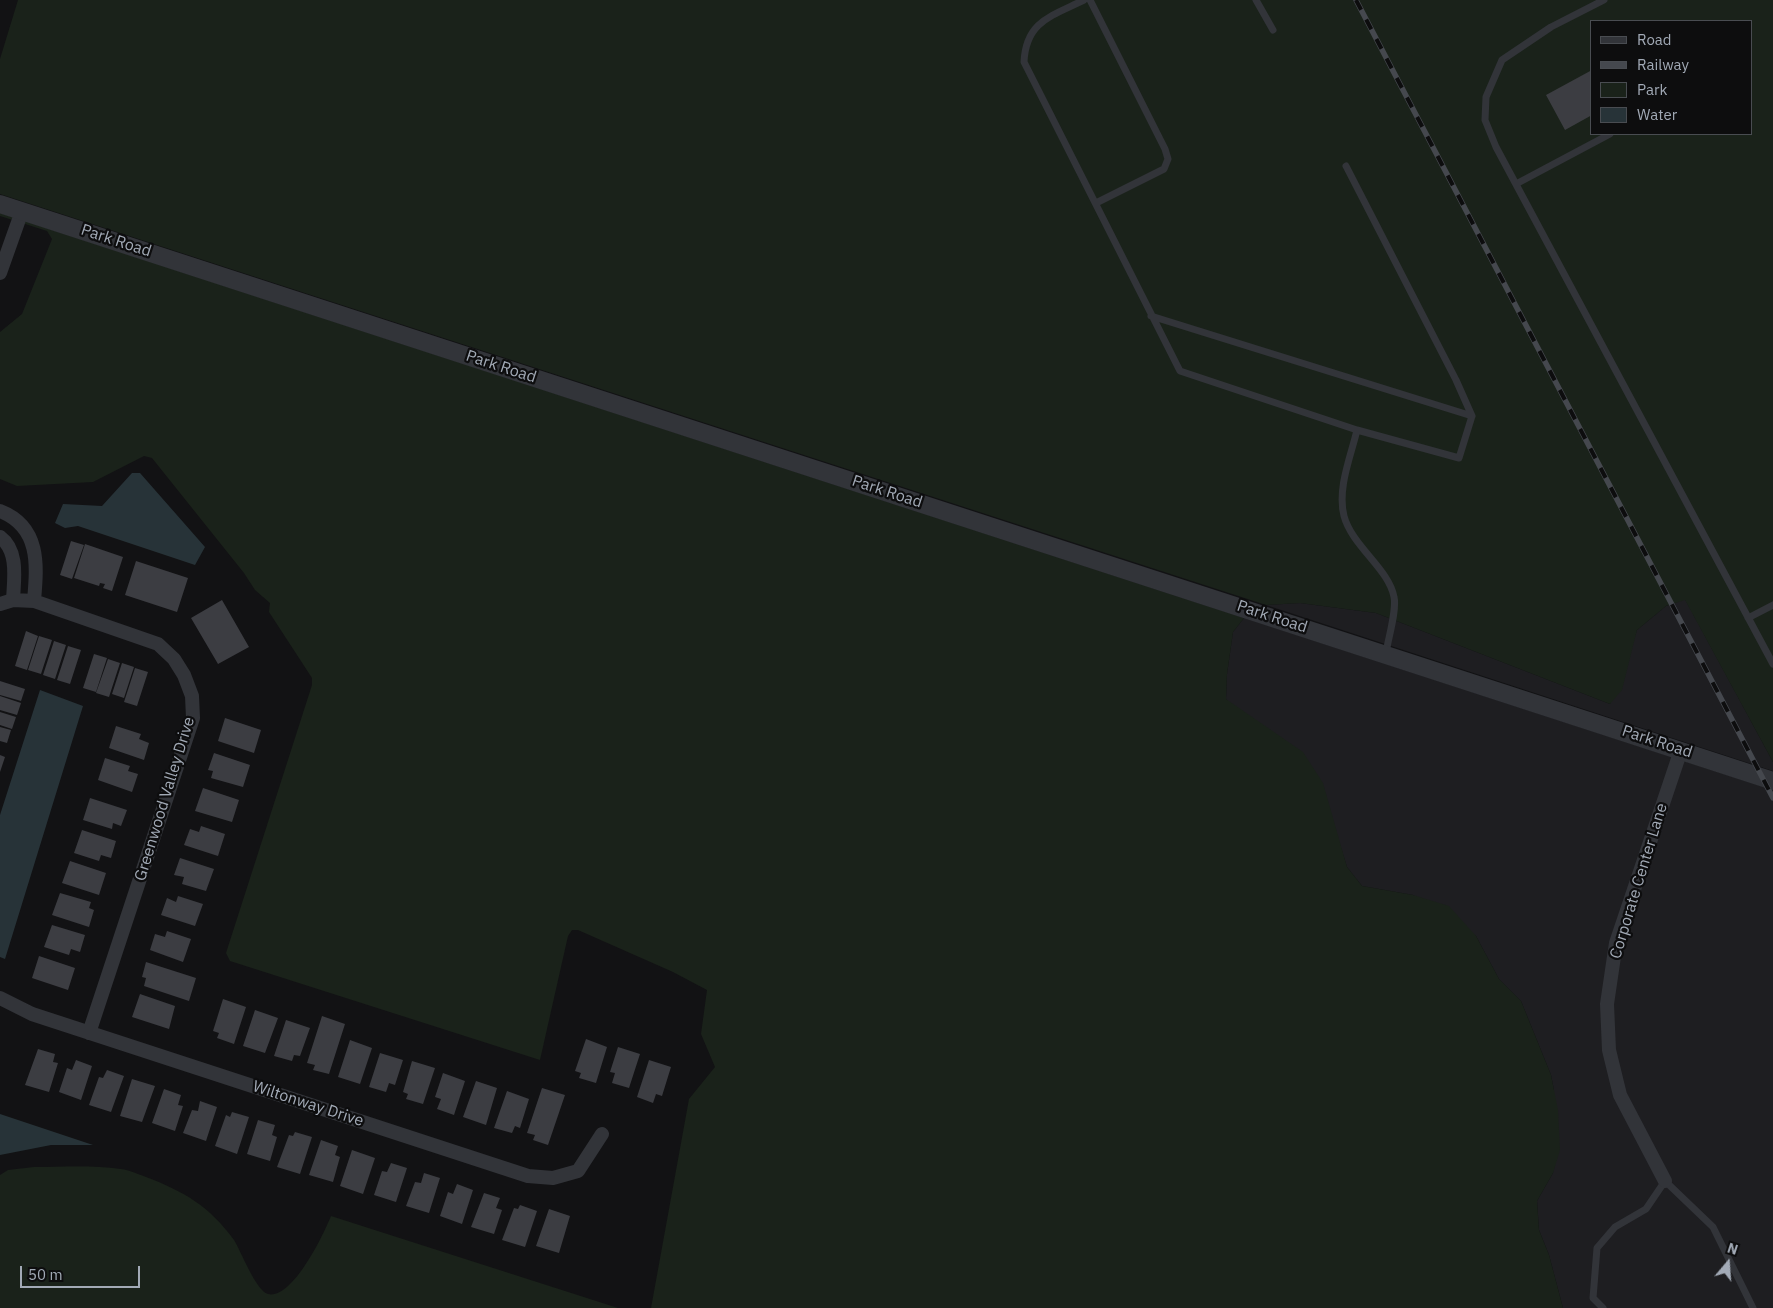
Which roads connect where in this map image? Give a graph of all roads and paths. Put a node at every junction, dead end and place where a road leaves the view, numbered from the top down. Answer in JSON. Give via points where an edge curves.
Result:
{"nodes":[{"id":1,"x":1084,"y":0,"type":"edge"},
{"id":2,"x":1090,"y":0,"type":"edge"},
{"id":3,"x":1256,"y":0,"type":"edge"},
{"id":4,"x":1604,"y":0,"type":"edge"},
{"id":5,"x":1273,"y":30,"type":"dead end"},
{"id":6,"x":1608,"y":135,"type":"edge"},
{"id":7,"x":1346,"y":166,"type":"dead end"},
{"id":8,"x":1516,"y":184,"type":"junction"},
{"id":9,"x":1096,"y":203,"type":"junction"},
{"id":10,"x":0,"y":204,"type":"edge"},
{"id":11,"x":22,"y":211,"type":"junction"},
{"id":12,"x":0,"y":273,"type":"edge"},
{"id":13,"x":1151,"y":316,"type":"junction"},
{"id":14,"x":1472,"y":416,"type":"junction"},
{"id":15,"x":1358,"y":430,"type":"junction"},
{"id":16,"x":0,"y":511,"type":"edge"},
{"id":17,"x":0,"y":536,"type":"edge"},
{"id":18,"x":34,"y":601,"type":"junction"},
{"id":19,"x":7,"y":602,"type":"edge"},
{"id":20,"x":1773,"y":605,"type":"edge"},
{"id":21,"x":1748,"y":618,"type":"junction"},
{"id":22,"x":1386,"y":654,"type":"junction"},
{"id":23,"x":1773,"y":664,"type":"edge"},
{"id":24,"x":1681,"y":750,"type":"junction"},
{"id":25,"x":1773,"y":780,"type":"edge"},
{"id":26,"x":0,"y":998,"type":"edge"},
{"id":27,"x":89,"y":1033,"type":"junction"},
{"id":28,"x":602,"y":1134,"type":"dead end"},
{"id":29,"x":1665,"y":1181,"type":"junction"},
{"id":30,"x":1603,"y":1308,"type":"edge"},
{"id":31,"x":1753,"y":1308,"type":"edge"}],
"edges":[{"from":1,"to":9,"type":"lane","via":[[1040,22],[1025,44],[1024,62]]},
{"from":2,"to":9,"type":"lane","via":[[1168,158],[1164,169]]},
{"from":3,"to":5,"type":"lane"},
{"from":4,"to":8,"type":"lane","via":[[1552,27],[1502,60],[1486,97],[1485,120]]},
{"from":6,"to":8,"type":"lane"},
{"from":7,"to":14,"type":"lane"},
{"from":8,"to":21,"type":"lane"},
{"from":9,"to":13,"type":"lane"},
{"from":10,"to":11,"type":"street","name":"Park Road"},
{"from":11,"to":12,"type":"street"},
{"from":11,"to":22,"type":"street","name":"Park Road"},
{"from":13,"to":14,"type":"lane"},
{"from":13,"to":15,"type":"lane","via":[[1180,371]]},
{"from":14,"to":15,"type":"lane","via":[[1459,458]]},
{"from":15,"to":22,"type":"lane","via":[[1345,480],[1344,515],[1350,531],[1391,586],[1395,598]]},
{"from":16,"to":18,"type":"street","via":[[21,526],[33,544],[37,560]]},
{"from":17,"to":19,"type":"street","via":[[7,542],[15,570]]},
{"from":18,"to":19,"type":"street","name":"Greenwood Valley Drive"},
{"from":18,"to":27,"type":"street","name":"Greenwood Valley Drive","via":[[158,644],[174,659],[192,696],[193,718]]},
{"from":20,"to":21,"type":"lane"},
{"from":21,"to":23,"type":"lane"},
{"from":22,"to":24,"type":"street","name":"Park Road"},
{"from":24,"to":25,"type":"street","name":"Park Road"},
{"from":24,"to":29,"type":"street","name":"Corporate Center Lane","via":[[1616,943],[1607,1004],[1609,1050],[1620,1095]]},
{"from":26,"to":27,"type":"street","name":"Wiltonway Drive","via":[[32,1014]]},
{"from":27,"to":28,"type":"street","name":"Wiltonway Drive","via":[[528,1176],[554,1178],[578,1171]]},
{"from":29,"to":30,"type":"lane","via":[[1646,1210],[1615,1226],[1597,1248],[1593,1298]]},
{"from":29,"to":31,"type":"lane","via":[[1713,1227]]}]}
